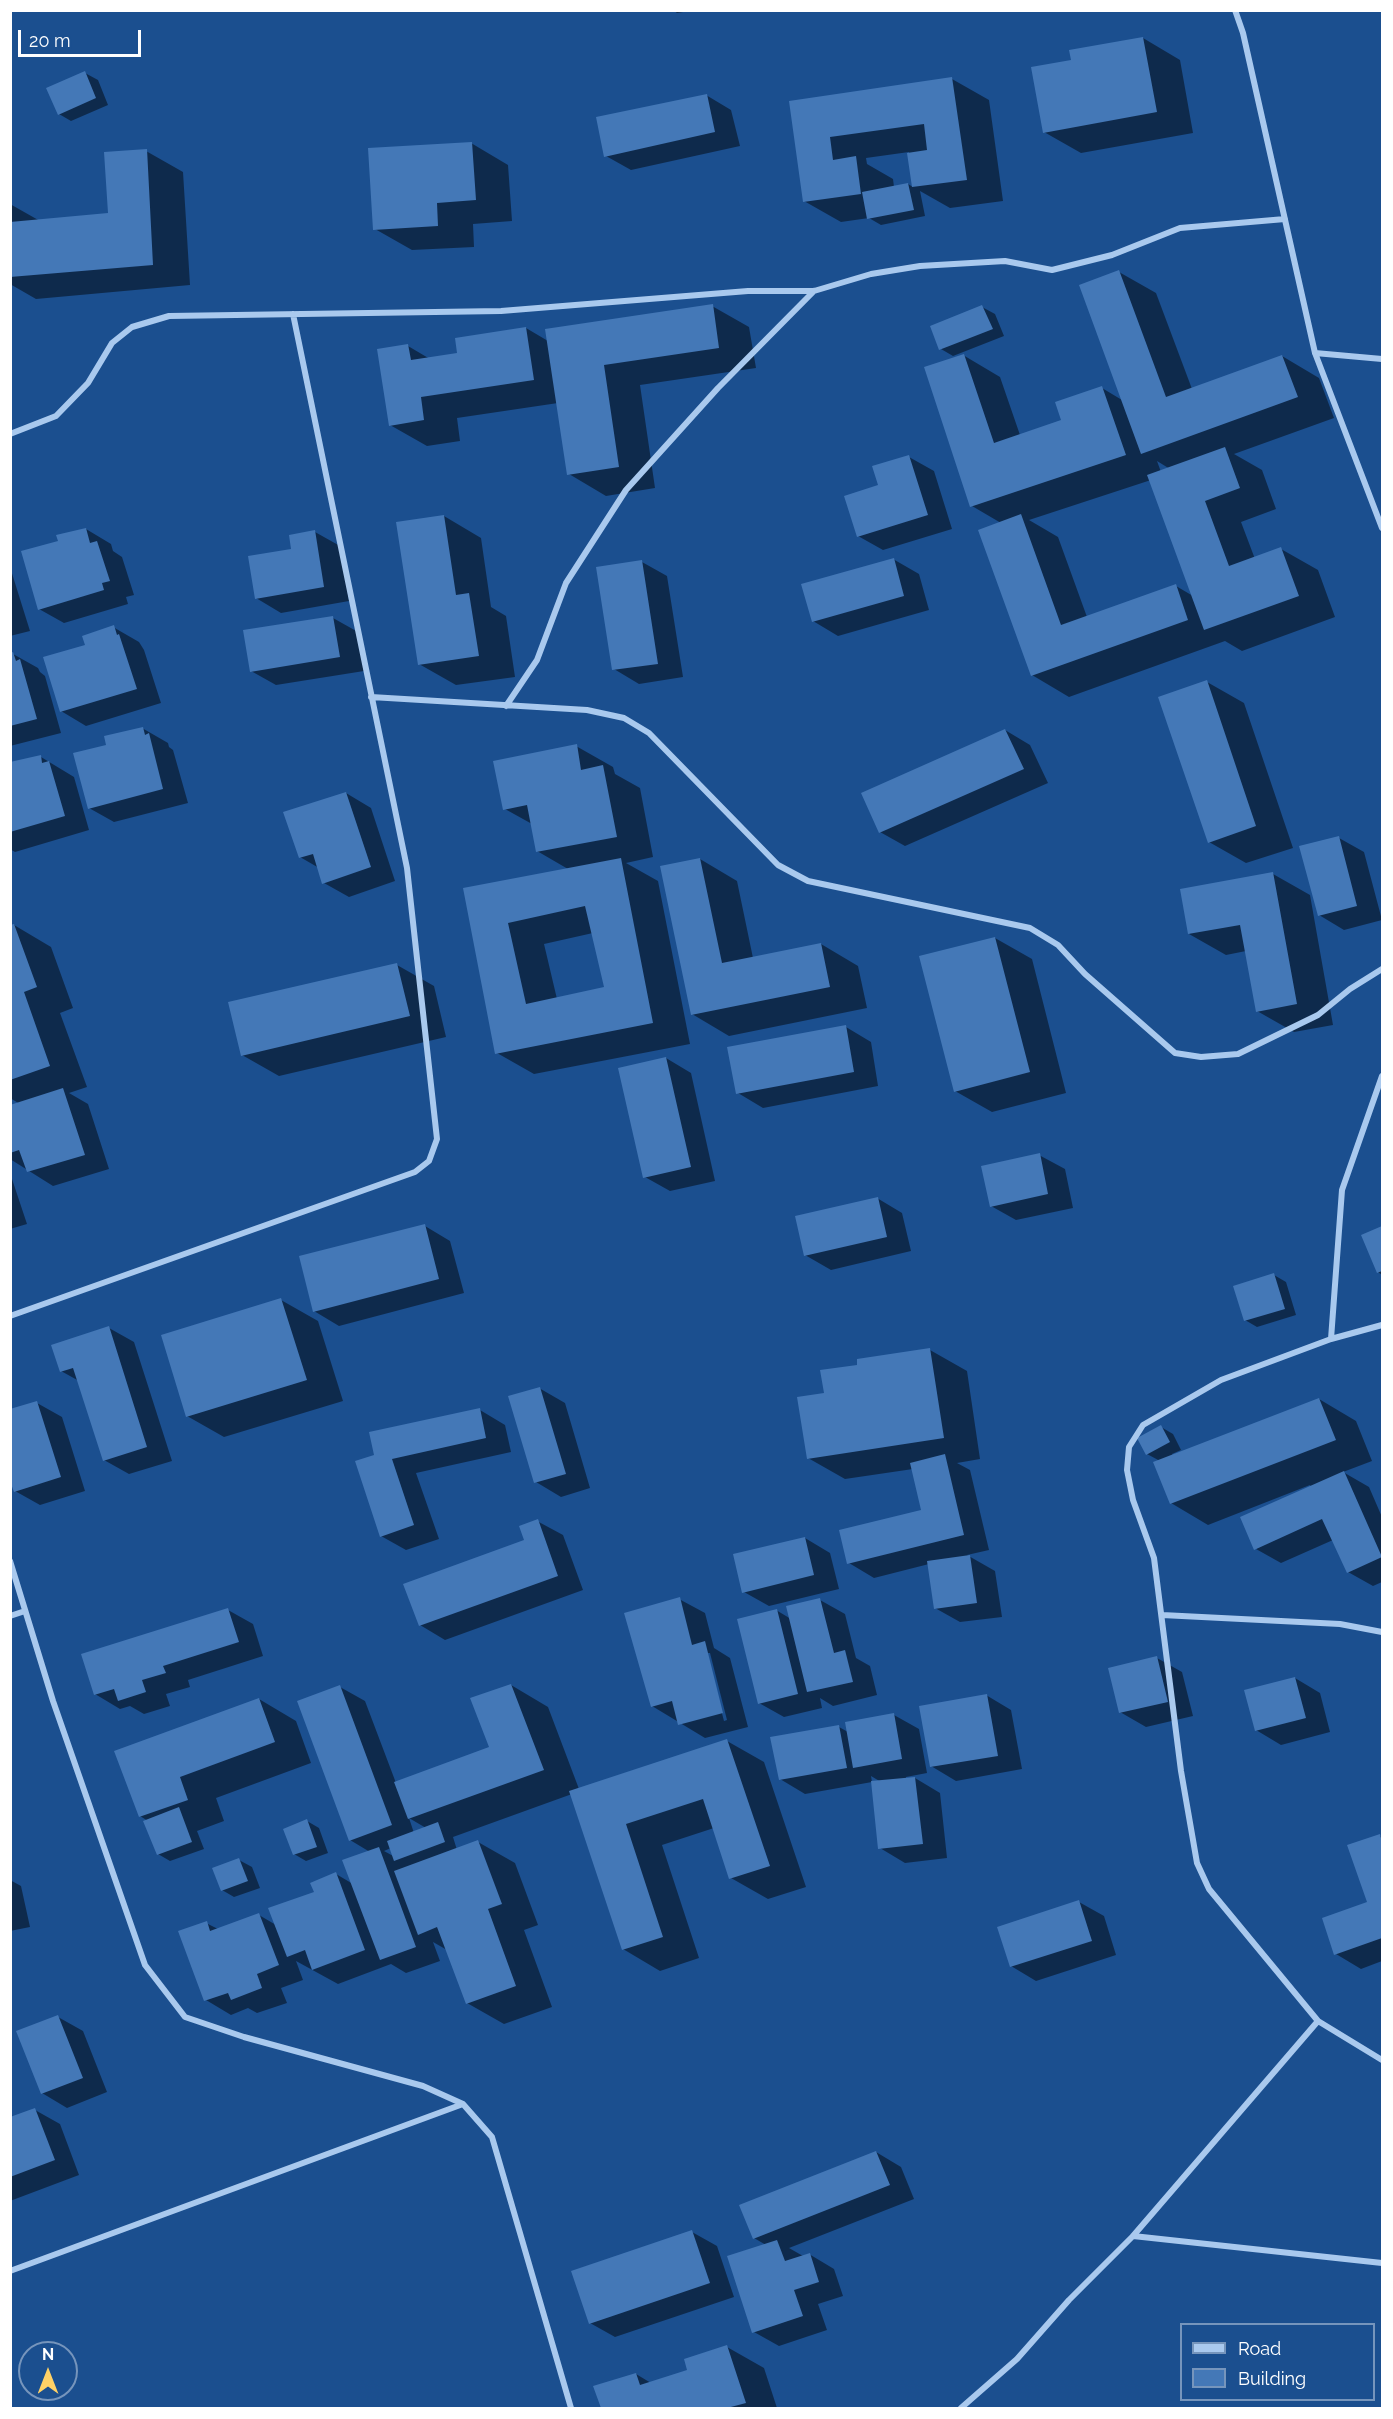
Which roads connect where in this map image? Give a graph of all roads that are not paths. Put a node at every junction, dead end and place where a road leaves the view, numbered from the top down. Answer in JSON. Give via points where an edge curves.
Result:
{"nodes":[{"id":1,"x":1235,"y":10,"type":"edge"},
{"id":2,"x":1285,"y":219,"type":"junction"},
{"id":3,"x":814,"y":291,"type":"junction"},
{"id":4,"x":293,"y":314,"type":"junction"},
{"id":5,"x":1315,"y":353,"type":"junction"},
{"id":6,"x":1383,"y":359,"type":"edge"},
{"id":7,"x":10,"y":434,"type":"edge"},
{"id":8,"x":1383,"y":528,"type":"edge"},
{"id":9,"x":371,"y":698,"type":"junction"},
{"id":10,"x":506,"y":706,"type":"junction"},
{"id":11,"x":1383,"y":969,"type":"edge"},
{"id":12,"x":1383,"y":1076,"type":"edge"},
{"id":13,"x":10,"y":1316,"type":"edge"},
{"id":14,"x":1383,"y":1325,"type":"edge"},
{"id":15,"x":1331,"y":1339,"type":"junction"},
{"id":16,"x":10,"y":1561,"type":"edge"},
{"id":17,"x":26,"y":1611,"type":"junction"},
{"id":18,"x":1161,"y":1615,"type":"junction"},
{"id":19,"x":10,"y":1616,"type":"edge"},
{"id":20,"x":1383,"y":1632,"type":"edge"},
{"id":21,"x":1318,"y":2021,"type":"junction"},
{"id":22,"x":1383,"y":2060,"type":"edge"},
{"id":23,"x":463,"y":2104,"type":"junction"},
{"id":24,"x":1133,"y":2236,"type":"junction"},
{"id":25,"x":1383,"y":2264,"type":"edge"},
{"id":26,"x":10,"y":2271,"type":"edge"},
{"id":27,"x":571,"y":2409,"type":"edge"},
{"id":28,"x":961,"y":2409,"type":"edge"}],
"edges":[{"from":1,"to":2,"type":"street"},
{"from":2,"to":3,"type":"street","via":[[1180,228],[1112,255],[1053,270],[1005,261],[920,266],[872,274]]},
{"from":2,"to":5,"type":"street"},
{"from":3,"to":4,"type":"street","via":[[748,291],[501,311]]},
{"from":3,"to":10,"type":"street","via":[[718,388],[626,490],[566,583],[537,660]]},
{"from":4,"to":7,"type":"street","via":[[169,316],[132,327],[112,343],[88,383],[56,416]]},
{"from":4,"to":9,"type":"street"},
{"from":5,"to":6,"type":"street"},
{"from":5,"to":8,"type":"street"},
{"from":9,"to":10,"type":"street"},
{"from":9,"to":13,"type":"street","via":[[407,868],[437,1139],[429,1161],[415,1172]]},
{"from":10,"to":11,"type":"street","via":[[587,710],[624,718],[649,734],[778,865],[807,881],[1030,928],[1058,945],[1175,1053],[1201,1057],[1238,1054],[1318,1015]]},
{"from":12,"to":15,"type":"street","via":[[1342,1190]]},
{"from":14,"to":15,"type":"street"},
{"from":15,"to":18,"type":"street","via":[[1221,1380],[1143,1425],[1129,1447],[1127,1470],[1133,1500],[1154,1558]]},
{"from":16,"to":17,"type":"street"},
{"from":17,"to":19,"type":"street"},
{"from":17,"to":23,"type":"street","via":[[145,1965],[185,2017],[423,2086]]},
{"from":18,"to":20,"type":"street","via":[[1340,1624]]},
{"from":18,"to":21,"type":"street","via":[[1197,1863],[1209,1889]]},
{"from":21,"to":22,"type":"street"},
{"from":21,"to":24,"type":"street"},
{"from":23,"to":26,"type":"street"},
{"from":23,"to":27,"type":"street","via":[[492,2137]]},
{"from":24,"to":25,"type":"street"},
{"from":24,"to":28,"type":"street","via":[[1017,2359]]}]}
